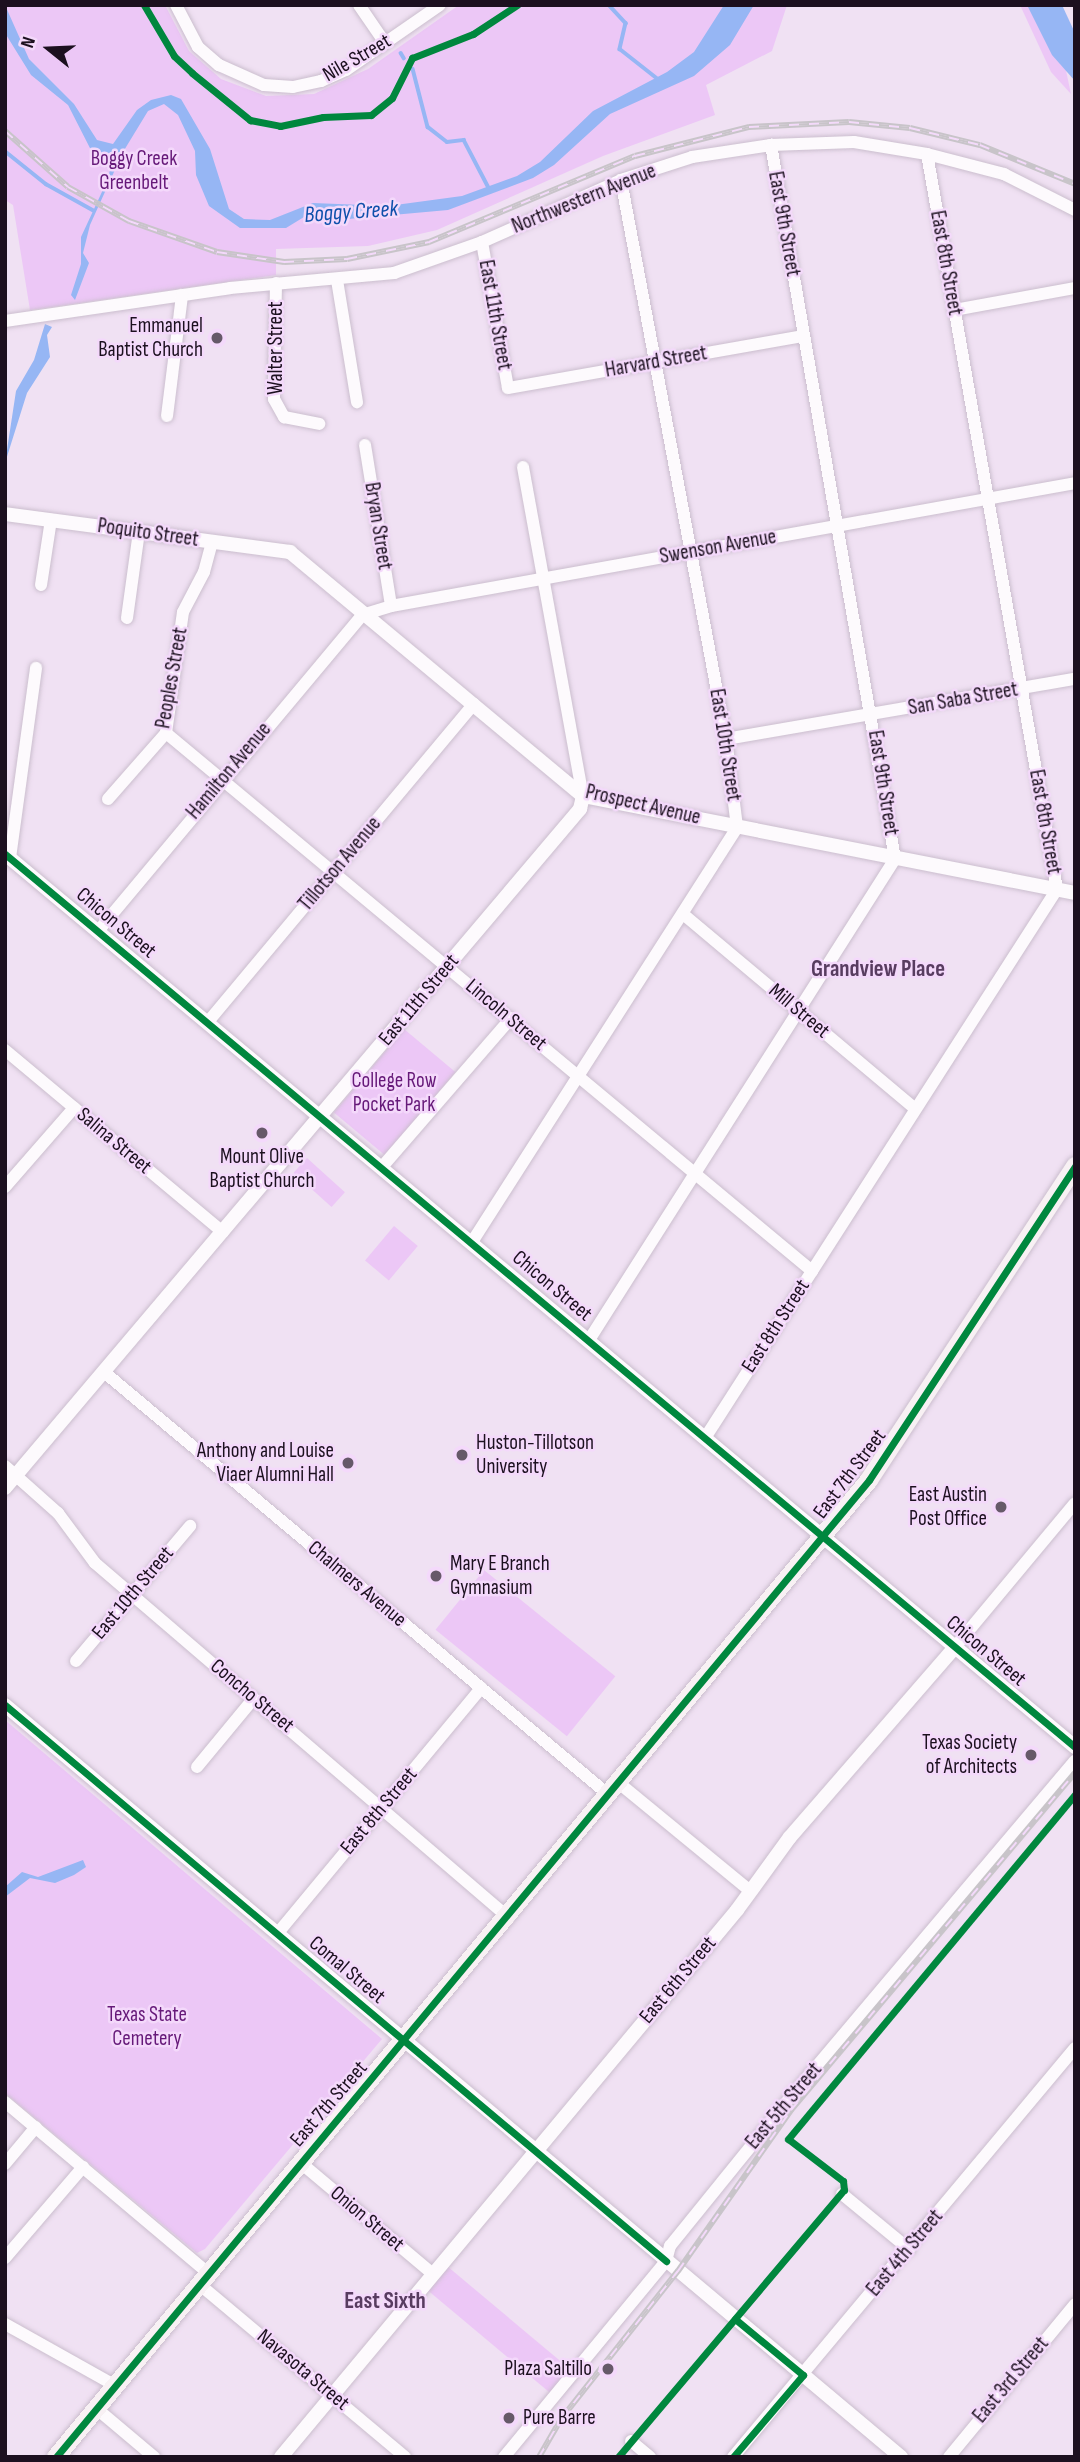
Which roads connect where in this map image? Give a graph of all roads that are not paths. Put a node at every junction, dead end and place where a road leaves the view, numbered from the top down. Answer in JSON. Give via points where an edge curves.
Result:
{"nodes":[{"id":1,"x":176,"y":5,"type":"edge"},
{"id":2,"x":359,"y":5,"type":"edge"},
{"id":3,"x":440,"y":5,"type":"edge"},
{"id":4,"x":385,"y":43,"type":"junction"},
{"id":5,"x":771,"y":145,"type":"junction"},
{"id":6,"x":927,"y":153,"type":"junction"},
{"id":7,"x":621,"y":180,"type":"junction"},
{"id":8,"x":1075,"y":210,"type":"edge"},
{"id":9,"x":482,"y":242,"type":"junction"},
{"id":10,"x":337,"y":280,"type":"junction"},
{"id":11,"x":276,"y":283,"type":"junction"},
{"id":12,"x":1075,"y":288,"type":"edge"},
{"id":13,"x":182,"y":295,"type":"junction"},
{"id":14,"x":954,"y":310,"type":"junction"},
{"id":15,"x":5,"y":321,"type":"edge"},
{"id":16,"x":803,"y":336,"type":"junction"},
{"id":17,"x":656,"y":363,"type":"junction"},
{"id":18,"x":508,"y":388,"type":"joint"},
{"id":19,"x":357,"y":402,"type":"dead end"},
{"id":20,"x":167,"y":416,"type":"dead end"},
{"id":21,"x":319,"y":424,"type":"dead end"},
{"id":22,"x":365,"y":445,"type":"dead end"},
{"id":23,"x":523,"y":467,"type":"dead end"},
{"id":24,"x":1075,"y":484,"type":"edge"},
{"id":25,"x":987,"y":498,"type":"junction"},
{"id":26,"x":5,"y":514,"type":"edge"},
{"id":27,"x":51,"y":520,"type":"junction"},
{"id":28,"x":840,"y":527,"type":"junction"},
{"id":29,"x":139,"y":532,"type":"junction"},
{"id":30,"x":212,"y":542,"type":"junction"},
{"id":31,"x":691,"y":551,"type":"junction"},
{"id":32,"x":290,"y":552,"type":"joint"},
{"id":33,"x":543,"y":579,"type":"junction"},
{"id":34,"x":41,"y":585,"type":"dead end"},
{"id":35,"x":391,"y":606,"type":"junction"},
{"id":36,"x":362,"y":615,"type":"junction"},
{"id":37,"x":127,"y":618,"type":"dead end"},
{"id":38,"x":36,"y":668,"type":"dead end"},
{"id":39,"x":1075,"y":679,"type":"edge"},
{"id":40,"x":1020,"y":689,"type":"junction"},
{"id":41,"x":474,"y":704,"type":"junction"},
{"id":42,"x":871,"y":714,"type":"junction"},
{"id":43,"x":166,"y":733,"type":"junction"},
{"id":44,"x":726,"y":739,"type":"junction"},
{"id":45,"x":220,"y":781,"type":"junction"},
{"id":46,"x":583,"y":796,"type":"junction"},
{"id":47,"x":108,"y":799,"type":"dead end"},
{"id":48,"x":737,"y":827,"type":"junction"},
{"id":49,"x":8,"y":856,"type":"edge"},
{"id":50,"x":895,"y":859,"type":"junction"},
{"id":51,"x":333,"y":872,"type":"junction"},
{"id":52,"x":1057,"y":889,"type":"junction"},
{"id":53,"x":1075,"y":893,"type":"edge"},
{"id":54,"x":683,"y":914,"type":"junction"},
{"id":55,"x":99,"y":930,"type":"junction"},
{"id":56,"x":447,"y":967,"type":"junction"},
{"id":57,"x":801,"y":1012,"type":"junction"},
{"id":58,"x":511,"y":1018,"type":"junction"},
{"id":59,"x":207,"y":1023,"type":"junction"},
{"id":60,"x":5,"y":1050,"type":"edge"},
{"id":61,"x":580,"y":1078,"type":"junction"},
{"id":62,"x":74,"y":1108,"type":"junction"},
{"id":63,"x":915,"y":1110,"type":"junction"},
{"id":64,"x":320,"y":1117,"type":"junction"},
{"id":65,"x":1075,"y":1166,"type":"edge"},
{"id":66,"x":382,"y":1167,"type":"junction"},
{"id":67,"x":696,"y":1175,"type":"junction"},
{"id":68,"x":5,"y":1187,"type":"edge"},
{"id":69,"x":223,"y":1232,"type":"junction"},
{"id":70,"x":472,"y":1242,"type":"junction"},
{"id":71,"x":812,"y":1271,"type":"junction"},
{"id":72,"x":589,"y":1340,"type":"junction"},
{"id":73,"x":104,"y":1371,"type":"junction"},
{"id":74,"x":705,"y":1438,"type":"junction"},
{"id":75,"x":11,"y":1471,"type":"edge"},
{"id":76,"x":5,"y":1488,"type":"edge"},
{"id":77,"x":1075,"y":1503,"type":"edge"},
{"id":78,"x":190,"y":1526,"type":"dead end"},
{"id":79,"x":823,"y":1538,"type":"junction"},
{"id":80,"x":132,"y":1594,"type":"junction"},
{"id":81,"x":955,"y":1647,"type":"junction"},
{"id":82,"x":76,"y":1661,"type":"dead end"},
{"id":83,"x":481,"y":1688,"type":"junction"},
{"id":84,"x":254,"y":1698,"type":"junction"},
{"id":85,"x":5,"y":1705,"type":"edge"},
{"id":86,"x":1075,"y":1747,"type":"edge"},
{"id":87,"x":1075,"y":1761,"type":"edge"},
{"id":88,"x":197,"y":1767,"type":"dead end"},
{"id":89,"x":615,"y":1790,"type":"junction"},
{"id":90,"x":383,"y":1806,"type":"junction"},
{"id":91,"x":748,"y":1889,"type":"junction"},
{"id":92,"x":509,"y":1918,"type":"junction"},
{"id":93,"x":277,"y":1934,"type":"junction"},
{"id":94,"x":406,"y":2042,"type":"junction"},
{"id":95,"x":1075,"y":2048,"type":"edge"},
{"id":96,"x":5,"y":2102,"type":"edge"},
{"id":97,"x":36,"y":2127,"type":"junction"},
{"id":98,"x":536,"y":2151,"type":"junction"},
{"id":99,"x":301,"y":2163,"type":"junction"},
{"id":100,"x":5,"y":2164,"type":"edge"},
{"id":101,"x":83,"y":2167,"type":"junction"},
{"id":102,"x":842,"y":2194,"type":"dead end"},
{"id":103,"x":10,"y":2242,"type":"edge"},
{"id":104,"x":909,"y":2249,"type":"junction"},
{"id":105,"x":5,"y":2258,"type":"edge"},
{"id":106,"x":666,"y":2260,"type":"junction"},
{"id":107,"x":433,"y":2274,"type":"junction"},
{"id":108,"x":204,"y":2279,"type":"junction"},
{"id":109,"x":1075,"y":2304,"type":"edge"},
{"id":110,"x":5,"y":2324,"type":"edge"},
{"id":111,"x":803,"y":2375,"type":"junction"},
{"id":112,"x":116,"y":2386,"type":"junction"},
{"id":113,"x":332,"y":2395,"type":"junction"},
{"id":114,"x":96,"y":2409,"type":"junction"},
{"id":115,"x":631,"y":2441,"type":"dead end"},
{"id":116,"x":57,"y":2457,"type":"edge"},
{"id":117,"x":154,"y":2457,"type":"edge"},
{"id":118,"x":281,"y":2457,"type":"edge"},
{"id":119,"x":405,"y":2457,"type":"edge"},
{"id":120,"x":504,"y":2457,"type":"edge"},
{"id":121,"x":650,"y":2457,"type":"edge"},
{"id":122,"x":733,"y":2457,"type":"edge"},
{"id":123,"x":901,"y":2457,"type":"edge"},
{"id":124,"x":949,"y":2457,"type":"edge"}],
"edges":[{"from":1,"to":4,"type":"street","name":"Nile Street","via":[[198,47],[219,65],[264,85],[321,82]]},
{"from":2,"to":4,"type":"street"},
{"from":3,"to":4,"type":"street","name":"Nile Street"},
{"from":5,"to":6,"type":"street","name":"Northwestern Avenue","via":[[854,142]]},
{"from":5,"to":7,"type":"street","name":"Northwestern Avenue","via":[[692,157]]},
{"from":5,"to":16,"type":"street","name":"East 9th Street"},
{"from":6,"to":8,"type":"street","name":"Northwestern Avenue","via":[[1004,174]]},
{"from":6,"to":14,"type":"street","name":"East 8th Street"},
{"from":7,"to":9,"type":"street","name":"Northwestern Avenue"},
{"from":7,"to":17,"type":"street","name":"East 10th Street"},
{"from":9,"to":10,"type":"street","name":"Northwestern Avenue","via":[[394,272]]},
{"from":9,"to":18,"type":"street","name":"East 11th Street"},
{"from":10,"to":11,"type":"street","name":"Northwestern Avenue"},
{"from":10,"to":19,"type":"street"},
{"from":11,"to":13,"type":"street","name":"Northwestern Avenue"},
{"from":11,"to":21,"type":"street","name":"Walter Street","via":[[274,399],[285,417]]},
{"from":12,"to":14,"type":"street"},
{"from":13,"to":15,"type":"street","name":"Northwestern Avenue"},
{"from":13,"to":20,"type":"street"},
{"from":14,"to":25,"type":"street","name":"East 8th Street"},
{"from":16,"to":17,"type":"street","name":"Harvard Street"},
{"from":16,"to":28,"type":"street","name":"East 9th Street"},
{"from":17,"to":18,"type":"street","name":"Harvard Street"},
{"from":17,"to":31,"type":"street","name":"East 10th Street"},
{"from":22,"to":35,"type":"street","name":"Bryan Street"},
{"from":23,"to":33,"type":"street"},
{"from":24,"to":25,"type":"street","name":"Swenson Avenue"},
{"from":25,"to":28,"type":"street","name":"Swenson Avenue"},
{"from":25,"to":40,"type":"street","name":"East 8th Street"},
{"from":26,"to":27,"type":"street","name":"Poquito Street"},
{"from":27,"to":29,"type":"street","name":"Poquito Street"},
{"from":27,"to":34,"type":"street"},
{"from":28,"to":31,"type":"street","name":"Swenson Avenue"},
{"from":28,"to":42,"type":"street","name":"East 9th Street"},
{"from":29,"to":30,"type":"street","name":"Poquito Street"},
{"from":29,"to":37,"type":"street"},
{"from":30,"to":32,"type":"street","name":"Poquito Street"},
{"from":30,"to":43,"type":"street","name":"Peoples Street","via":[[204,572],[183,612]]},
{"from":31,"to":33,"type":"street","name":"Swenson Avenue"},
{"from":31,"to":44,"type":"street","name":"East 10th Street"},
{"from":32,"to":36,"type":"street","name":"Prospect Avenue"},
{"from":33,"to":35,"type":"street","name":"Swenson Avenue"},
{"from":33,"to":46,"type":"street"},
{"from":35,"to":36,"type":"street","name":"Swenson Avenue"},
{"from":36,"to":41,"type":"street","name":"Prospect Avenue"},
{"from":36,"to":45,"type":"street","name":"Hamilton Avenue"},
{"from":38,"to":49,"type":"street"},
{"from":39,"to":40,"type":"street","name":"San Saba Street"},
{"from":40,"to":42,"type":"street","name":"San Saba Street"},
{"from":40,"to":52,"type":"street","name":"East 8th Street"},
{"from":41,"to":46,"type":"street","name":"Prospect Avenue"},
{"from":41,"to":51,"type":"street","name":"Tillotson Avenue"},
{"from":42,"to":44,"type":"street","name":"San Saba Street"},
{"from":42,"to":50,"type":"street","name":"East 9th Street"},
{"from":43,"to":45,"type":"street","name":"Lincoln Street"},
{"from":43,"to":47,"type":"street","name":"Peoples Street"},
{"from":44,"to":48,"type":"street","name":"East 10th Street"},
{"from":45,"to":51,"type":"street","name":"Lincoln Street"},
{"from":45,"to":55,"type":"street","name":"Hamilton Avenue"},
{"from":46,"to":48,"type":"street","name":"Prospect Avenue"},
{"from":46,"to":56,"type":"street","name":"East 11th Street","via":[[580,809]]},
{"from":48,"to":50,"type":"street","name":"Prospect Avenue"},
{"from":48,"to":54,"type":"street","name":"East 10th Street"},
{"from":49,"to":55,"type":"street","name":"Chicon Street"},
{"from":50,"to":52,"type":"street","name":"Prospect Avenue"},
{"from":50,"to":57,"type":"street","name":"East 9th Street"},
{"from":51,"to":56,"type":"street","name":"Lincoln Street"},
{"from":51,"to":59,"type":"street","name":"Tillotson Avenue"},
{"from":52,"to":53,"type":"street","name":"Prospect Avenue"},
{"from":52,"to":63,"type":"street","name":"East 8th Street"},
{"from":54,"to":57,"type":"street","name":"Mill Street"},
{"from":54,"to":61,"type":"street","name":"East 10th Street"},
{"from":55,"to":59,"type":"street","name":"Chicon Street"},
{"from":56,"to":58,"type":"street","name":"Lincoln Street"},
{"from":56,"to":64,"type":"street","name":"East 11th Street"},
{"from":57,"to":63,"type":"street","name":"Mill Street"},
{"from":57,"to":67,"type":"street","name":"East 9th Street"},
{"from":58,"to":61,"type":"street","name":"Lincoln Street"},
{"from":58,"to":66,"type":"street"},
{"from":59,"to":64,"type":"street","name":"Chicon Street"},
{"from":60,"to":62,"type":"street","name":"Salina Street"},
{"from":61,"to":67,"type":"street","name":"Lincoln Street"},
{"from":61,"to":70,"type":"street","name":"East 10th Street"},
{"from":62,"to":68,"type":"street"},
{"from":62,"to":69,"type":"street","name":"Salina Street"},
{"from":63,"to":71,"type":"street","name":"East 8th Street"},
{"from":64,"to":66,"type":"street","name":"Chicon Street"},
{"from":64,"to":69,"type":"street","name":"East 11th Street"},
{"from":65,"to":79,"type":"main road","name":"East 7th Street","via":[[895,1444]]},
{"from":66,"to":70,"type":"street","name":"Chicon Street"},
{"from":67,"to":71,"type":"street","name":"Lincoln Street"},
{"from":67,"to":72,"type":"street","name":"East 9th Street"},
{"from":69,"to":73,"type":"street","name":"East 11th Street"},
{"from":70,"to":72,"type":"street","name":"Chicon Street"},
{"from":71,"to":74,"type":"street","name":"East 8th Street"},
{"from":72,"to":74,"type":"street","name":"Chicon Street"},
{"from":73,"to":75,"type":"street","name":"East 11th Street"},
{"from":73,"to":83,"type":"street","name":"Chalmers Avenue"},
{"from":74,"to":79,"type":"street","name":"Chicon Street"},
{"from":75,"to":76,"type":"street","name":"East 11th Street"},
{"from":75,"to":80,"type":"street","name":"Concho Street","via":[[58,1513],[95,1563]]},
{"from":77,"to":81,"type":"street","name":"East 6th Street"},
{"from":78,"to":80,"type":"street","name":"East 10th Street"},
{"from":79,"to":81,"type":"street","name":"Chicon Street"},
{"from":79,"to":89,"type":"main road","name":"East 7th Street"},
{"from":80,"to":82,"type":"street","name":"East 10th Street"},
{"from":80,"to":84,"type":"street","name":"Concho Street"},
{"from":81,"to":86,"type":"street","name":"Chicon Street"},
{"from":81,"to":91,"type":"street","name":"East 6th Street"},
{"from":83,"to":89,"type":"street","name":"Chalmers Avenue"},
{"from":83,"to":90,"type":"street","name":"East 8th Street"},
{"from":84,"to":88,"type":"street"},
{"from":84,"to":90,"type":"street","name":"Concho Street"},
{"from":85,"to":93,"type":"street","name":"Comal Street"},
{"from":87,"to":106,"type":"street","name":"East 5th Street","via":[[761,2134],[670,2246]]},
{"from":89,"to":91,"type":"street","name":"Chalmers Avenue"},
{"from":89,"to":92,"type":"main road","name":"East 7th Street"},
{"from":90,"to":92,"type":"street","name":"Concho Street"},
{"from":90,"to":93,"type":"street","name":"East 8th Street"},
{"from":91,"to":98,"type":"street","name":"East 6th Street","via":[[737,1910]]},
{"from":92,"to":94,"type":"main road","name":"East 7th Street"},
{"from":93,"to":94,"type":"street","name":"Comal Street"},
{"from":94,"to":98,"type":"street","name":"Comal Street"},
{"from":94,"to":99,"type":"main road","name":"East 7th Street"},
{"from":95,"to":104,"type":"street","name":"East 4th Street"},
{"from":96,"to":97,"type":"street","name":"Navasota Street"},
{"from":97,"to":100,"type":"street"},
{"from":97,"to":101,"type":"street","name":"Navasota Street"},
{"from":98,"to":106,"type":"street","name":"Comal Street"},
{"from":98,"to":107,"type":"street","name":"East 6th Street"},
{"from":99,"to":107,"type":"street","name":"Onion Street"},
{"from":99,"to":108,"type":"main road","name":"East 7th Street"},
{"from":101,"to":103,"type":"street"},
{"from":101,"to":108,"type":"street","name":"Navasota Street"},
{"from":102,"to":104,"type":"street"},
{"from":103,"to":105,"type":"street"},
{"from":104,"to":111,"type":"street","name":"East 4th Street"},
{"from":106,"to":111,"type":"street","name":"Comal Street"},
{"from":106,"to":120,"type":"street","name":"East 5th Street"},
{"from":107,"to":113,"type":"street","name":"East 6th Street"},
{"from":108,"to":112,"type":"main road","name":"East 7th Street"},
{"from":108,"to":113,"type":"street","name":"Navasota Street"},
{"from":109,"to":124,"type":"street","name":"East 3rd Street"},
{"from":110,"to":112,"type":"street"},
{"from":111,"to":122,"type":"street","name":"East 4th Street"},
{"from":111,"to":123,"type":"street","name":"Comal Street"},
{"from":112,"to":114,"type":"main road","name":"East 7th Street"},
{"from":113,"to":118,"type":"street","name":"East 6th Street"},
{"from":113,"to":119,"type":"street","name":"Navasota Street"},
{"from":114,"to":116,"type":"main road","name":"East 7th Street"},
{"from":114,"to":117,"type":"street"},
{"from":115,"to":121,"type":"street"}]}
